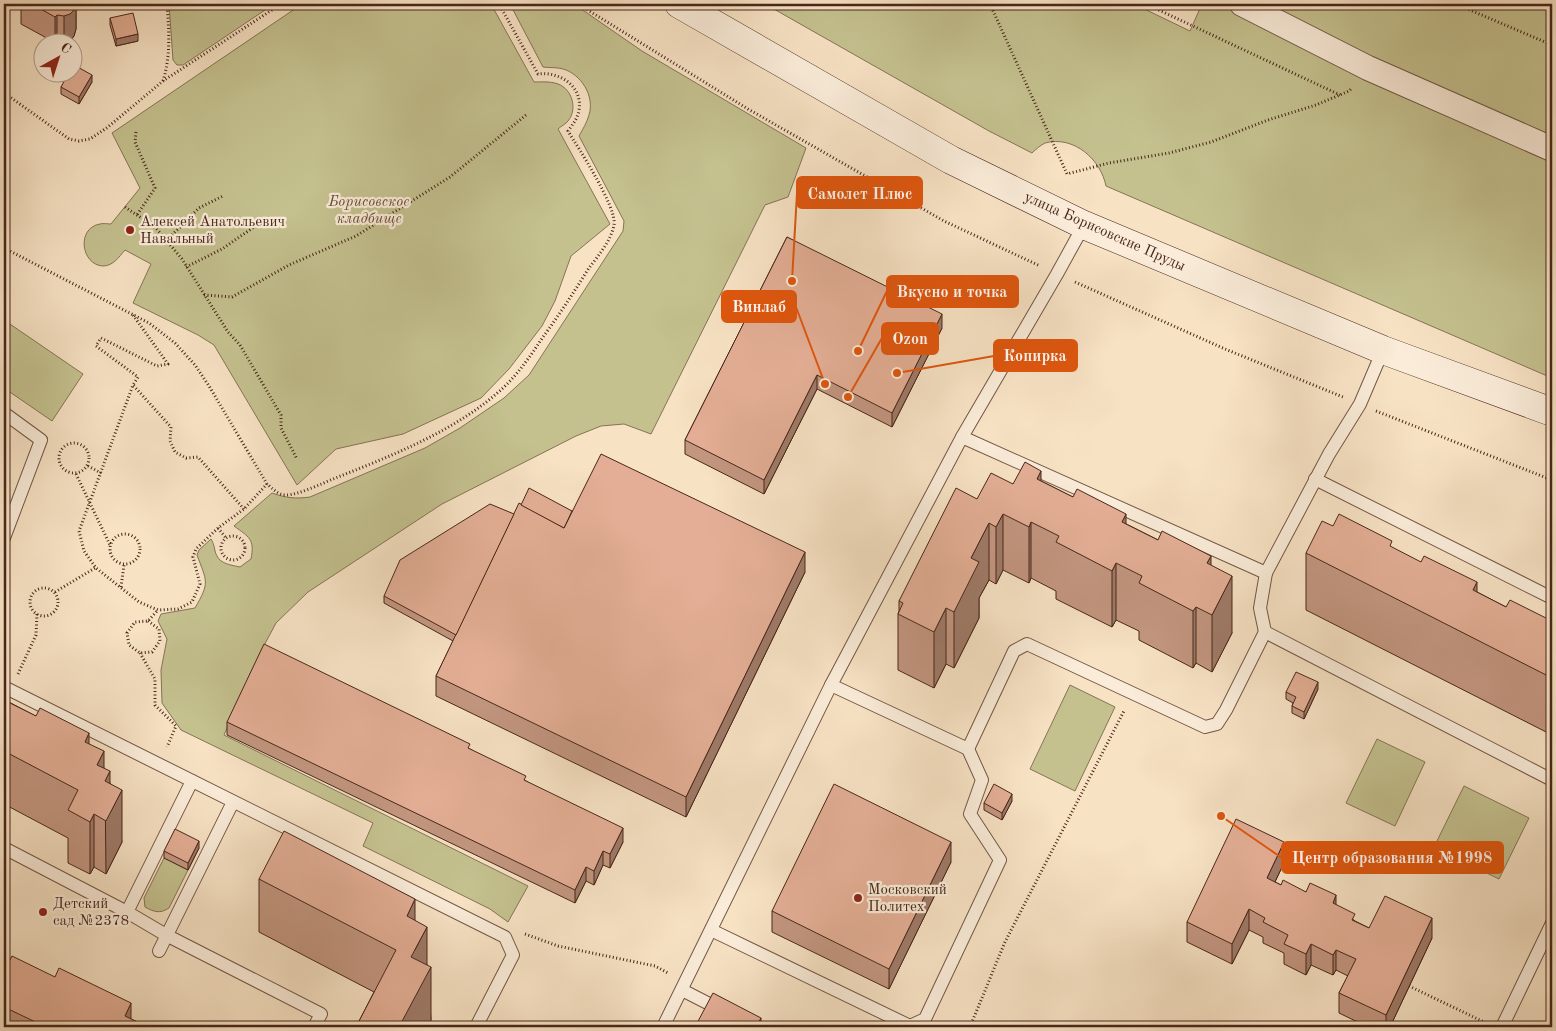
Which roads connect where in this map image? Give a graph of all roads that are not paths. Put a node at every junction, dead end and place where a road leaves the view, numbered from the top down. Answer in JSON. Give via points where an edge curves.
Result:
{"nodes":[{"id":1,"x":679,"y":4,"type":"edge"},
{"id":2,"x":1242,"y":4,"type":"edge"},
{"id":3,"x":1552,"y":149,"type":"edge"},
{"id":4,"x":1084,"y":225,"type":"junction"},
{"id":5,"x":1383,"y":350,"type":"junction"},
{"id":6,"x":1552,"y":412,"type":"edge"},
{"id":7,"x":4,"y":413,"type":"edge"},
{"id":8,"x":962,"y":436,"type":"junction"},
{"id":9,"x":1315,"y":479,"type":"junction"},
{"id":10,"x":4,"y":538,"type":"edge"},
{"id":11,"x":1266,"y":573,"type":"junction"},
{"id":12,"x":1552,"y":598,"type":"edge"},
{"id":13,"x":1265,"y":632,"type":"junction"},
{"id":14,"x":831,"y":685,"type":"junction"},
{"id":15,"x":4,"y":687,"type":"edge"},
{"id":16,"x":968,"y":749,"type":"junction"},
{"id":17,"x":1552,"y":780,"type":"edge"},
{"id":18,"x":192,"y":781,"type":"junction"},
{"id":19,"x":232,"y":802,"type":"junction"},
{"id":20,"x":4,"y":848,"type":"edge"},
{"id":21,"x":127,"y":912,"type":"junction"},
{"id":22,"x":1552,"y":923,"type":"edge"},
{"id":23,"x":711,"y":930,"type":"junction"},
{"id":24,"x":166,"y":935,"type":"junction"},
{"id":25,"x":159,"y":951,"type":"dead end"},
{"id":26,"x":684,"y":986,"type":"junction"},
{"id":27,"x":732,"y":1015,"type":"edge"},
{"id":28,"x":314,"y":1027,"type":"edge"},
{"id":29,"x":476,"y":1027,"type":"edge"},
{"id":30,"x":663,"y":1027,"type":"edge"},
{"id":31,"x":1502,"y":1027,"type":"edge"}],
"edges":[{"from":1,"to":4,"type":"main road","name":"улица Борисовские Пруды","via":[[951,160]]},
{"from":2,"to":3,"type":"street","via":[[1368,68]]},
{"from":4,"to":5,"type":"main road","name":"улица Борисовские Пруды"},
{"from":4,"to":8,"type":"lane"},
{"from":5,"to":6,"type":"main road","name":"улица Борисовские Пруды"},
{"from":5,"to":9,"type":"lane","via":[[1360,404]]},
{"from":7,"to":10,"type":"lane","via":[[41,440]]},
{"from":8,"to":11,"type":"lane"},
{"from":8,"to":14,"type":"lane"},
{"from":9,"to":11,"type":"lane"},
{"from":9,"to":12,"type":"lane"},
{"from":11,"to":13,"type":"lane","via":[[1260,608]]},
{"from":13,"to":16,"type":"lane","via":[[1226,710],[1217,724],[1205,727],[1027,644],[1014,651]]},
{"from":13,"to":17,"type":"lane"},
{"from":14,"to":16,"type":"lane"},
{"from":14,"to":23,"type":"lane"},
{"from":15,"to":18,"type":"lane"},
{"from":16,"to":23,"type":"lane","via":[[982,780],[970,814],[1000,860],[925,1019],[910,1026]]},
{"from":18,"to":19,"type":"lane"},
{"from":18,"to":21,"type":"lane"},
{"from":19,"to":24,"type":"lane"},
{"from":19,"to":29,"type":"lane","via":[[505,937],[513,955]]},
{"from":20,"to":21,"type":"lane"},
{"from":21,"to":24,"type":"lane"},
{"from":22,"to":31,"type":"lane"},
{"from":23,"to":26,"type":"lane"},
{"from":24,"to":25,"type":"lane"},
{"from":24,"to":28,"type":"lane","via":[[321,1014]]},
{"from":26,"to":27,"type":"lane"},
{"from":26,"to":30,"type":"lane"}]}
